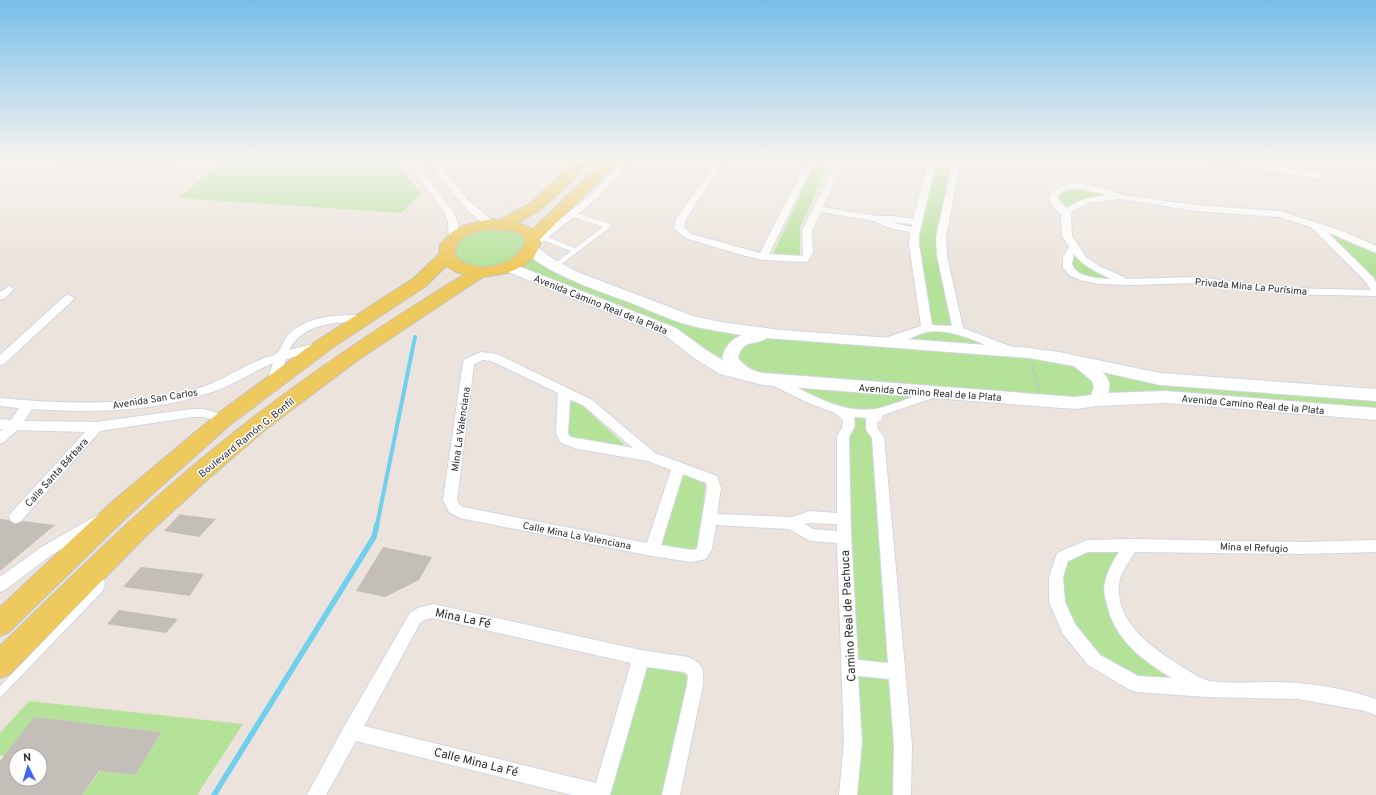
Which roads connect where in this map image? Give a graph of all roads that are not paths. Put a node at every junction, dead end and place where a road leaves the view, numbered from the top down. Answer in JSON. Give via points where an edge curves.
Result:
{"nodes":[{"id":1,"x":436,"y":195,"type":"edge"},
{"id":2,"x":459,"y":195,"type":"edge"},
{"id":3,"x":548,"y":195,"type":"edge"},
{"id":4,"x":580,"y":195,"type":"edge"},
{"id":5,"x":597,"y":195,"type":"edge"},
{"id":6,"x":697,"y":195,"type":"edge"},
{"id":7,"x":794,"y":195,"type":"edge"},
{"id":8,"x":824,"y":195,"type":"edge"},
{"id":9,"x":924,"y":195,"type":"edge"},
{"id":10,"x":949,"y":195,"type":"edge"},
{"id":11,"x":1054,"y":195,"type":"edge"},
{"id":12,"x":1116,"y":195,"type":"edge"},
{"id":13,"x":1122,"y":197,"type":"junction"},
{"id":14,"x":817,"y":209,"type":"junction"},
{"id":15,"x":572,"y":214,"type":"junction"},
{"id":16,"x":1066,"y":214,"type":"junction"},
{"id":17,"x":1312,"y":223,"type":"junction"},
{"id":18,"x":498,"y":224,"type":"junction"},
{"id":19,"x":916,"y":226,"type":"junction"},
{"id":20,"x":454,"y":238,"type":"junction"},
{"id":21,"x":535,"y":243,"type":"junction"},
{"id":22,"x":1073,"y":248,"type":"junction"},
{"id":23,"x":574,"y":250,"type":"junction"},
{"id":24,"x":1376,"y":250,"type":"edge"},
{"id":25,"x":447,"y":256,"type":"junction"},
{"id":26,"x":763,"y":257,"type":"junction"},
{"id":27,"x":555,"y":266,"type":"junction"},
{"id":28,"x":508,"y":267,"type":"junction"},
{"id":29,"x":480,"y":272,"type":"junction"},
{"id":30,"x":1125,"y":282,"type":"junction"},
{"id":31,"x":10,"y":289,"type":"dead end"},
{"id":32,"x":1376,"y":290,"type":"edge"},
{"id":33,"x":1376,"y":293,"type":"edge"},
{"id":34,"x":0,"y":297,"type":"edge"},
{"id":35,"x":69,"y":298,"type":"dead end"},
{"id":36,"x":368,"y":318,"type":"junction"},
{"id":37,"x":926,"y":322,"type":"junction"},
{"id":38,"x":958,"y":328,"type":"junction"},
{"id":39,"x":781,"y":335,"type":"junction"},
{"id":40,"x":886,"y":342,"type":"junction"},
{"id":41,"x":325,"y":344,"type":"junction"},
{"id":42,"x":1011,"y":351,"type":"junction"},
{"id":43,"x":281,"y":356,"type":"junction"},
{"id":44,"x":0,"y":361,"type":"edge"},
{"id":45,"x":1076,"y":361,"type":"junction"},
{"id":46,"x":749,"y":377,"type":"junction"},
{"id":47,"x":774,"y":381,"type":"junction"},
{"id":48,"x":273,"y":382,"type":"junction"},
{"id":49,"x":202,"y":391,"type":"junction"},
{"id":50,"x":564,"y":391,"type":"junction"},
{"id":51,"x":934,"y":393,"type":"junction"},
{"id":52,"x":1376,"y":395,"type":"edge"},
{"id":53,"x":162,"y":399,"type":"junction"},
{"id":54,"x":1097,"y":400,"type":"junction"},
{"id":55,"x":0,"y":402,"type":"edge"},
{"id":56,"x":28,"y":405,"type":"junction"},
{"id":57,"x":839,"y":409,"type":"junction"},
{"id":58,"x":192,"y":413,"type":"junction"},
{"id":59,"x":876,"y":413,"type":"junction"},
{"id":60,"x":1376,"y":414,"type":"edge"},
{"id":61,"x":154,"y":418,"type":"junction"},
{"id":62,"x":224,"y":419,"type":"junction"},
{"id":63,"x":0,"y":424,"type":"edge"},
{"id":64,"x":14,"y":425,"type":"junction"},
{"id":65,"x":96,"y":427,"type":"junction"},
{"id":66,"x":0,"y":439,"type":"edge"},
{"id":67,"x":650,"y":456,"type":"junction"},
{"id":68,"x":678,"y":468,"type":"junction"},
{"id":69,"x":121,"y":508,"type":"junction"},
{"id":70,"x":454,"y":508,"type":"joint"},
{"id":71,"x":16,"y":517,"type":"dead end"},
{"id":72,"x":709,"y":519,"type":"junction"},
{"id":73,"x":844,"y":519,"type":"junction"},
{"id":74,"x":792,"y":523,"type":"junction"},
{"id":75,"x":845,"y":538,"type":"junction"},
{"id":76,"x":1132,"y":545,"type":"junction"},
{"id":77,"x":1376,"y":546,"type":"edge"},
{"id":78,"x":652,"y":550,"type":"junction"},
{"id":79,"x":0,"y":585,"type":"edge"},
{"id":80,"x":0,"y":624,"type":"edge"},
{"id":81,"x":641,"y":658,"type":"junction"},
{"id":82,"x":9,"y":664,"type":"edge"},
{"id":83,"x":850,"y":667,"type":"junction"},
{"id":84,"x":897,"y":672,"type":"junction"},
{"id":85,"x":1207,"y":689,"type":"junction"},
{"id":86,"x":0,"y":692,"type":"edge"},
{"id":87,"x":1376,"y":707,"type":"edge"},
{"id":88,"x":351,"y":732,"type":"junction"},
{"id":89,"x":601,"y":794,"type":"edge"},
{"id":90,"x":316,"y":795,"type":"edge"},
{"id":91,"x":671,"y":795,"type":"edge"},
{"id":92,"x":848,"y":795,"type":"edge"},
{"id":93,"x":902,"y":795,"type":"edge"}],
"edges":[{"from":1,"to":20,"type":"street","via":[[449,213]]},
{"from":2,"to":18,"type":"street","via":[[477,215]]},
{"from":3,"to":18,"type":"main road","via":[[536,206]]},
{"from":4,"to":21,"type":"main road"},
{"from":5,"to":15,"type":"street"},
{"from":6,"to":26,"type":"street","via":[[681,219],[680,228],[688,236]]},
{"from":7,"to":26,"type":"street"},
{"from":8,"to":14,"type":"street"},
{"from":9,"to":19,"type":"street"},
{"from":10,"to":38,"type":"street","via":[[941,237],[942,256],[954,315],[959,318]]},
{"from":11,"to":16,"type":"street","via":[[1052,197],[1056,204]]},
{"from":12,"to":13,"type":"street"},
{"from":13,"to":16,"type":"street","via":[[1086,201]]},
{"from":13,"to":17,"type":"street","via":[[1196,208],[1280,214]]},
{"from":14,"to":19,"type":"street","via":[[876,220],[894,219]]},
{"from":14,"to":26,"type":"street","via":[[807,231],[808,253],[805,259]]},
{"from":15,"to":21,"type":"street"},
{"from":15,"to":23,"type":"lane","via":[[608,226]]},
{"from":16,"to":22,"type":"street","name":"Privada Mina La Purísima","via":[[1067,236]]},
{"from":17,"to":24,"type":"street"},
{"from":17,"to":32,"type":"street","via":[[1369,279]]},
{"from":18,"to":20,"type":"main road","via":[[471,228]]},
{"from":18,"to":21,"type":"main road","via":[[522,229]]},
{"from":19,"to":37,"type":"street","via":[[914,244]]},
{"from":20,"to":25,"type":"main road","via":[[448,245]]},
{"from":21,"to":23,"type":"lane"},
{"from":21,"to":27,"type":"main road","name":"Avenida Camino Real de la Plata"},
{"from":21,"to":28,"type":"main road","via":[[529,254],[520,262]]},
{"from":22,"to":30,"type":"street","name":"Privada Mina La Purísima","via":[[1094,268]]},
{"from":22,"to":30,"type":"street","name":"Privada Mina La Purísima","via":[[1066,257],[1066,263],[1073,273],[1084,278]]},
{"from":23,"to":27,"type":"lane"},
{"from":25,"to":29,"type":"main road","via":[[456,266]]},
{"from":25,"to":36,"type":"main road","via":[[420,282]]},
{"from":27,"to":39,"type":"main road","name":"Avenida Camino Real de la Plata","via":[[689,320]]},
{"from":28,"to":29,"type":"main road"},
{"from":28,"to":46,"type":"main road","name":"Avenida Camino Real de la Plata","via":[[671,332],[726,370]]},
{"from":29,"to":82,"type":"main road","name":"Boulevard Ramón G. Bonfil","via":[[428,304],[317,380],[229,448],[84,580]]},
{"from":30,"to":33,"type":"street","name":"Privada Mina La Purísima","via":[[1196,280],[1255,288]]},
{"from":31,"to":34,"type":"street"},
{"from":35,"to":44,"type":"street"},
{"from":36,"to":41,"type":"main road"},
{"from":36,"to":43,"type":"street","via":[[328,320],[310,324],[291,339]]},
{"from":37,"to":38,"type":"street"},
{"from":37,"to":40,"type":"street"},
{"from":38,"to":42,"type":"street"},
{"from":39,"to":40,"type":"main road","name":"Avenida Camino Real de la Plata"},
{"from":39,"to":46,"type":"main road","via":[[756,336],[741,340],[732,350],[730,358],[737,368]]},
{"from":40,"to":42,"type":"main road","name":"Avenida Camino Real de la Plata"},
{"from":41,"to":43,"type":"street","name":"Avenida San Carlos"},
{"from":41,"to":48,"type":"main road"},
{"from":42,"to":45,"type":"main road","name":"Avenida Camino Real de la Plata"},
{"from":43,"to":48,"type":"street"},
{"from":43,"to":49,"type":"street","name":"Avenida San Carlos"},
{"from":45,"to":52,"type":"main road","name":"Avenida Camino Real de la Plata","via":[[1160,379]]},
{"from":45,"to":54,"type":"main road","via":[[1099,378],[1102,387]]},
{"from":46,"to":47,"type":"main road","name":"Avenida Camino Real de la Plata"},
{"from":47,"to":51,"type":"main road","name":"Avenida Camino Real de la Plata"},
{"from":47,"to":57,"type":"street"},
{"from":48,"to":62,"type":"main road"},
{"from":49,"to":53,"type":"street","name":"Avenida San Carlos"},
{"from":49,"to":58,"type":"street"},
{"from":50,"to":67,"type":"street","via":[[588,403]]},
{"from":50,"to":67,"type":"street","via":[[562,433],[565,440]]},
{"from":50,"to":70,"type":"street","name":"Mina La Valenciana","via":[[493,357],[481,356],[469,362],[450,500]]},
{"from":51,"to":54,"type":"main road","name":"Avenida Camino Real de la Plata","via":[[1075,403]]},
{"from":51,"to":59,"type":"street"},
{"from":53,"to":56,"type":"street","name":"Avenida San Carlos","via":[[74,408]]},
{"from":53,"to":61,"type":"street"},
{"from":54,"to":60,"type":"main road","name":"Avenida Camino Real de la Plata","via":[[1166,397]]},
{"from":55,"to":56,"type":"street","name":"Avenida San Carlos"},
{"from":56,"to":64,"type":"street"},
{"from":57,"to":59,"type":"street","via":[[852,413]]},
{"from":57,"to":73,"type":"street","name":"Camino Real de Pachuca","via":[[843,436]]},
{"from":58,"to":61,"type":"street","name":"Avenida San Carlos"},
{"from":58,"to":62,"type":"street","name":"Avenida San Carlos","via":[[204,413]]},
{"from":59,"to":84,"type":"street","via":[[871,420],[871,426],[878,437]]},
{"from":61,"to":65,"type":"street","name":"Avenida San Carlos"},
{"from":62,"to":69,"type":"main road"},
{"from":63,"to":64,"type":"street","name":"Avenida San Carlos"},
{"from":64,"to":65,"type":"street","name":"Avenida San Carlos"},
{"from":64,"to":66,"type":"street"},
{"from":65,"to":71,"type":"street","name":"Calle Santa Bárbara"},
{"from":67,"to":68,"type":"street"},
{"from":68,"to":72,"type":"street","via":[[712,480],[714,488]]},
{"from":68,"to":78,"type":"street"},
{"from":69,"to":79,"type":"street","via":[[81,529]]},
{"from":69,"to":80,"type":"main road"},
{"from":70,"to":78,"type":"street","name":"Calle Mina La Valenciana","via":[[460,512]]},
{"from":72,"to":74,"type":"street"},
{"from":72,"to":78,"type":"street","name":"Calle Mina La Valenciana","via":[[705,549],[700,555]]},
{"from":73,"to":74,"type":"street","via":[[810,517]]},
{"from":73,"to":75,"type":"street","name":"Camino Real de Pachuca"},
{"from":74,"to":75,"type":"street","via":[[810,535]]},
{"from":75,"to":83,"type":"street","name":"Camino Real de Pachuca"},
{"from":76,"to":77,"type":"street","name":"Mina el Refugio","via":[[1303,548]]},
{"from":76,"to":85,"type":"street","name":"Mina el Refugio","via":[[1120,563],[1112,584],[1114,610],[1132,639],[1158,662]]},
{"from":76,"to":85,"type":"street","name":"Mina el Refugio","via":[[1087,546],[1062,557],[1056,577],[1057,602],[1069,629],[1094,660],[1136,684]]},
{"from":81,"to":88,"type":"street","name":"Mina La Fé","via":[[433,611],[423,613],[415,618]]},
{"from":81,"to":89,"type":"street"},
{"from":81,"to":91,"type":"street","name":"Mina La Fé","via":[[688,665],[696,672]]},
{"from":82,"to":86,"type":"lane"},
{"from":83,"to":84,"type":"street"},
{"from":83,"to":92,"type":"street","name":"Camino Real de Pachuca","via":[[854,742]]},
{"from":84,"to":93,"type":"street","via":[[903,745]]},
{"from":85,"to":87,"type":"street","name":"Mina el Refugio","via":[[1298,691]]},
{"from":88,"to":89,"type":"street","name":"Calle Mina La Fé"},
{"from":88,"to":90,"type":"street","name":"Mina La Fé"}]}
